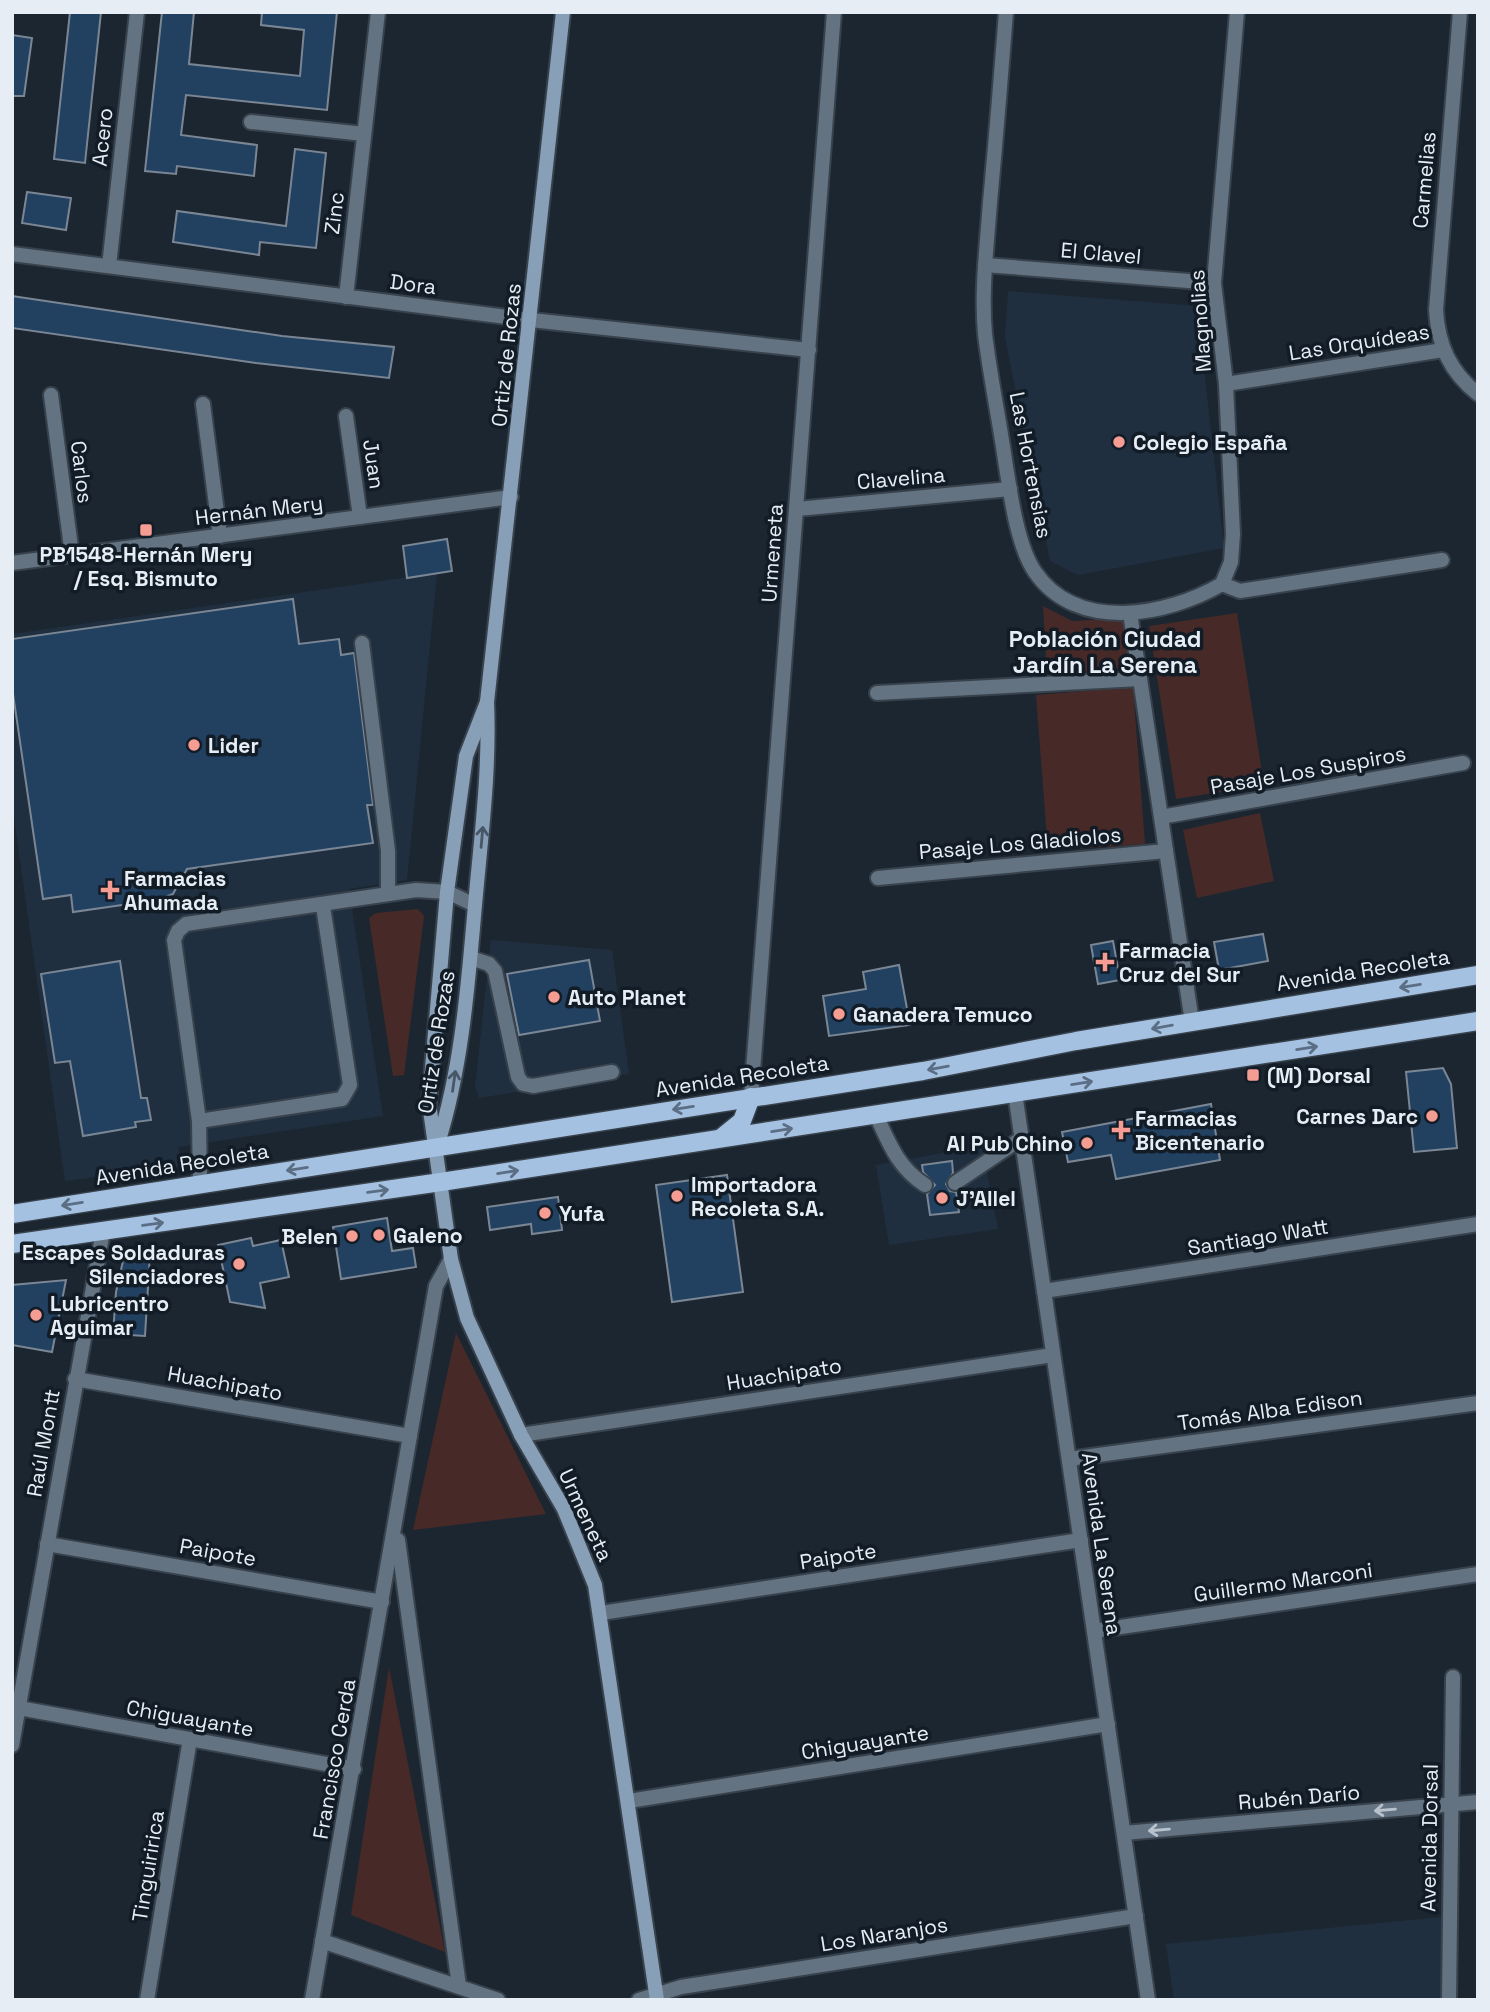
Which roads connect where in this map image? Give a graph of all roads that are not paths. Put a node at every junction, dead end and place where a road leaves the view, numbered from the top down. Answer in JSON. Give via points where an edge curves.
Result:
{"nodes":[{"id":1,"x":137,"y":12,"type":"edge"},
{"id":2,"x":378,"y":12,"type":"edge"},
{"id":3,"x":563,"y":12,"type":"edge"},
{"id":4,"x":834,"y":12,"type":"edge"},
{"id":5,"x":1006,"y":12,"type":"edge"},
{"id":6,"x":1237,"y":12,"type":"edge"},
{"id":7,"x":1460,"y":12,"type":"edge"},
{"id":8,"x":251,"y":122,"type":"dead end"},
{"id":9,"x":364,"y":134,"type":"junction"},
{"id":10,"x":12,"y":254,"type":"edge"},
{"id":11,"x":985,"y":265,"type":"junction"},
{"id":12,"x":109,"y":266,"type":"junction"},
{"id":13,"x":1214,"y":283,"type":"junction"},
{"id":14,"x":346,"y":297,"type":"junction"},
{"id":15,"x":531,"y":320,"type":"junction"},
{"id":16,"x":809,"y":349,"type":"junction"},
{"id":17,"x":1443,"y":350,"type":"junction"},
{"id":18,"x":1226,"y":384,"type":"junction"},
{"id":19,"x":1478,"y":394,"type":"edge"},
{"id":20,"x":51,"y":395,"type":"dead end"},
{"id":21,"x":202,"y":404,"type":"dead end"},
{"id":22,"x":346,"y":416,"type":"dead end"},
{"id":23,"x":1010,"y":489,"type":"junction"},
{"id":24,"x":511,"y":498,"type":"junction"},
{"id":25,"x":797,"y":509,"type":"junction"},
{"id":26,"x":360,"y":517,"type":"junction"},
{"id":27,"x":220,"y":536,"type":"junction"},
{"id":28,"x":72,"y":555,"type":"junction"},
{"id":29,"x":1442,"y":560,"type":"dead end"},
{"id":30,"x":12,"y":563,"type":"edge"},
{"id":31,"x":1222,"y":584,"type":"junction"},
{"id":32,"x":1130,"y":613,"type":"junction"},
{"id":33,"x":362,"y":643,"type":"dead end"},
{"id":34,"x":1140,"y":679,"type":"junction"},
{"id":35,"x":877,"y":693,"type":"dead end"},
{"id":36,"x":487,"y":702,"type":"junction"},
{"id":37,"x":1463,"y":764,"type":"dead end"},
{"id":38,"x":1161,"y":817,"type":"junction"},
{"id":39,"x":1166,"y":851,"type":"junction"},
{"id":40,"x":878,"y":878,"type":"dead end"},
{"id":41,"x":447,"y":892,"type":"junction"},
{"id":42,"x":388,"y":894,"type":"junction"},
{"id":43,"x":475,"y":905,"type":"junction"},
{"id":44,"x":323,"y":906,"type":"junction"},
{"id":45,"x":471,"y":958,"type":"junction"},
{"id":46,"x":1478,"y":975,"type":"edge"},
{"id":47,"x":1192,"y":1021,"type":"junction"},
{"id":48,"x":1478,"y":1021,"type":"edge"},
{"id":49,"x":612,"y":1072,"type":"dead end"},
{"id":50,"x":1015,"y":1093,"type":"junction"},
{"id":51,"x":751,"y":1097,"type":"junction"},
{"id":52,"x":876,"y":1115,"type":"junction"},
{"id":53,"x":200,"y":1121,"type":"junction"},
{"id":54,"x":1022,"y":1138,"type":"junction"},
{"id":55,"x":718,"y":1140,"type":"junction"},
{"id":56,"x":437,"y":1147,"type":"junction"},
{"id":57,"x":441,"y":1182,"type":"junction"},
{"id":58,"x":955,"y":1183,"type":"dead end"},
{"id":59,"x":200,"y":1184,"type":"junction"},
{"id":60,"x":925,"y":1185,"type":"dead end"},
{"id":61,"x":12,"y":1214,"type":"edge"},
{"id":62,"x":1478,"y":1224,"type":"edge"},
{"id":63,"x":103,"y":1231,"type":"junction"},
{"id":64,"x":12,"y":1244,"type":"edge"},
{"id":65,"x":451,"y":1259,"type":"junction"},
{"id":66,"x":1044,"y":1291,"type":"junction"},
{"id":67,"x":1053,"y":1355,"type":"junction"},
{"id":68,"x":75,"y":1378,"type":"junction"},
{"id":69,"x":1478,"y":1403,"type":"edge"},
{"id":70,"x":522,"y":1435,"type":"junction"},
{"id":71,"x":410,"y":1436,"type":"junction"},
{"id":72,"x":1069,"y":1459,"type":"junction"},
{"id":73,"x":395,"y":1525,"type":"junction"},
{"id":74,"x":1081,"y":1540,"type":"junction"},
{"id":75,"x":47,"y":1544,"type":"junction"},
{"id":76,"x":1478,"y":1574,"type":"edge"},
{"id":77,"x":382,"y":1602,"type":"junction"},
{"id":78,"x":601,"y":1613,"type":"junction"},
{"id":79,"x":1094,"y":1630,"type":"junction"},
{"id":80,"x":1453,"y":1677,"type":"dead end"},
{"id":81,"x":19,"y":1708,"type":"junction"},
{"id":82,"x":1108,"y":1724,"type":"junction"},
{"id":83,"x":190,"y":1739,"type":"junction"},
{"id":84,"x":12,"y":1745,"type":"edge"},
{"id":85,"x":354,"y":1769,"type":"junction"},
{"id":86,"x":629,"y":1801,"type":"junction"},
{"id":87,"x":1478,"y":1802,"type":"edge"},
{"id":88,"x":1449,"y":1805,"type":"junction"},
{"id":89,"x":1124,"y":1833,"type":"junction"},
{"id":90,"x":1136,"y":1916,"type":"junction"},
{"id":91,"x":322,"y":1941,"type":"junction"},
{"id":92,"x":458,"y":1986,"type":"junction"},
{"id":93,"x":657,"y":1997,"type":"edge"},
{"id":94,"x":148,"y":2000,"type":"edge"},
{"id":95,"x":312,"y":2000,"type":"edge"},
{"id":96,"x":498,"y":2000,"type":"edge"},
{"id":97,"x":639,"y":2000,"type":"edge"},
{"id":98,"x":1148,"y":2000,"type":"edge"},
{"id":99,"x":1449,"y":2000,"type":"edge"}],
"edges":[{"from":1,"to":12,"type":"street","name":"Acero"},
{"from":2,"to":9,"type":"street","name":"Zinc"},
{"from":3,"to":15,"type":"street","name":"Ortiz de Rozas"},
{"from":4,"to":16,"type":"street","name":"Urmeneta"},
{"from":5,"to":11,"type":"street","name":"Las Hortensias"},
{"from":6,"to":13,"type":"street","name":"Magnolias"},
{"from":7,"to":17,"type":"street","name":"Carmelias","via":[[1435,296]]},
{"from":8,"to":9,"type":"street"},
{"from":9,"to":14,"type":"street","name":"Zinc"},
{"from":10,"to":12,"type":"street","name":"Dora"},
{"from":11,"to":13,"type":"street","name":"El Clavel"},
{"from":11,"to":23,"type":"street","name":"Las Hortensias","via":[[985,333]]},
{"from":12,"to":14,"type":"street","name":"Dora"},
{"from":13,"to":18,"type":"street","name":"Magnolias"},
{"from":14,"to":15,"type":"street","name":"Dora"},
{"from":15,"to":16,"type":"street","name":"Dora"},
{"from":15,"to":24,"type":"street","name":"Ortiz de Rozas"},
{"from":16,"to":25,"type":"street","name":"Urmeneta"},
{"from":17,"to":18,"type":"street","name":"Las Orquídeas"},
{"from":17,"to":19,"type":"street","name":"Las Orquídeas","via":[[1462,380]]},
{"from":18,"to":31,"type":"street","name":"Magnolias","via":[[1233,534],[1231,562]]},
{"from":20,"to":28,"type":"street","name":"Carlos"},
{"from":21,"to":27,"type":"street"},
{"from":22,"to":26,"type":"street","name":"Juan"},
{"from":23,"to":25,"type":"street","name":"Clavelina"},
{"from":23,"to":32,"type":"street","name":"Las Hortensias","via":[[1034,571],[1056,595],[1097,612]]},
{"from":24,"to":26,"type":"street","name":"Hernán Mery"},
{"from":24,"to":36,"type":"street","name":"Ortiz de Rozas"},
{"from":25,"to":51,"type":"street","name":"Urmeneta"},
{"from":26,"to":27,"type":"street","name":"Hernán Mery"},
{"from":27,"to":28,"type":"street","name":"Hernán Mery"},
{"from":28,"to":30,"type":"street","name":"Hernán Mery"},
{"from":29,"to":31,"type":"street","via":[[1240,591]]},
{"from":31,"to":32,"type":"street","name":"Las Hortensias","via":[[1200,597]]},
{"from":32,"to":34,"type":"street"},
{"from":33,"to":42,"type":"street","via":[[388,851]]},
{"from":34,"to":35,"type":"street"},
{"from":34,"to":38,"type":"street"},
{"from":36,"to":41,"type":"street","name":"Ortiz de Rozas","via":[[466,756]]},
{"from":43,"to":36,"type":"street","name":"Ortiz de Rozas","one_way":true,"via":[[489,755]]},
{"from":37,"to":38,"type":"street","name":"Pasaje Los Suspiros"},
{"from":38,"to":39,"type":"street"},
{"from":39,"to":40,"type":"street","name":"Pasaje Los Gladiolos"},
{"from":39,"to":47,"type":"street"},
{"from":41,"to":42,"type":"street"},
{"from":41,"to":43,"type":"street"},
{"from":41,"to":56,"type":"street","name":"Ortiz de Rozas","via":[[429,1103]]},
{"from":42,"to":44,"type":"street"},
{"from":43,"to":45,"type":"street","name":"Ortiz de Rozas"},
{"from":44,"to":53,"type":"street","via":[[350,1085],[347,1094],[342,1099]]},
{"from":44,"to":53,"type":"street","via":[[186,924],[178,931],[174,940]]},
{"from":45,"to":49,"type":"street","via":[[495,971],[523,1084]]},
{"from":56,"to":45,"type":"street","name":"Ortiz de Rozas","one_way":true,"via":[[450,1105]]},
{"from":46,"to":47,"type":"main road","name":"Avenida Recoleta","one_way":true},
{"from":47,"to":51,"type":"main road","name":"Avenida Recoleta","one_way":true,"via":[[923,1071]]},
{"from":50,"to":48,"type":"main road","one_way":true},
{"from":50,"to":52,"type":"main road"},
{"from":50,"to":54,"type":"street","name":"Avenida La Serena"},
{"from":51,"to":55,"type":"main road","via":[[742,1122]]},
{"from":51,"to":56,"type":"main road","name":"Avenida Recoleta","one_way":true},
{"from":55,"to":52,"type":"main road","one_way":true},
{"from":52,"to":60,"type":"street","via":[[898,1162]]},
{"from":53,"to":59,"type":"street"},
{"from":54,"to":58,"type":"street"},
{"from":54,"to":66,"type":"street","name":"Avenida La Serena"},
{"from":57,"to":55,"type":"main road","one_way":true},
{"from":56,"to":57,"type":"street","name":"Urmeneta"},
{"from":56,"to":59,"type":"main road","name":"Avenida Recoleta","one_way":true},
{"from":63,"to":57,"type":"main road","one_way":true},
{"from":57,"to":65,"type":"street","name":"Urmeneta"},
{"from":59,"to":61,"type":"main road","name":"Avenida Recoleta","one_way":true},
{"from":62,"to":66,"type":"street","name":"Santiago Watt"},
{"from":63,"to":64,"type":"main road"},
{"from":63,"to":68,"type":"street","name":"Raúl Montt"},
{"from":65,"to":70,"type":"street","name":"Urmeneta","via":[[467,1318]]},
{"from":65,"to":71,"type":"street","name":"Francisco Cerda","via":[[436,1286]]},
{"from":66,"to":67,"type":"street","name":"Avenida La Serena"},
{"from":67,"to":70,"type":"street","name":"Huachipato"},
{"from":67,"to":72,"type":"street","name":"Avenida La Serena"},
{"from":68,"to":71,"type":"street","name":"Huachipato"},
{"from":68,"to":75,"type":"street","name":"Raúl Montt"},
{"from":69,"to":72,"type":"street","name":"Tomás Alba Edison"},
{"from":70,"to":78,"type":"street","name":"Urmeneta","via":[[581,1544]]},
{"from":71,"to":73,"type":"street","name":"Francisco Cerda"},
{"from":72,"to":74,"type":"street","name":"Avenida La Serena"},
{"from":73,"to":77,"type":"street","name":"Francisco Cerda"},
{"from":73,"to":92,"type":"street","name":"Francisco Cerda"},
{"from":74,"to":78,"type":"street","name":"Paipote"},
{"from":74,"to":79,"type":"street","name":"Avenida La Serena"},
{"from":75,"to":77,"type":"street","name":"Paipote"},
{"from":75,"to":81,"type":"street","name":"Raúl Montt"},
{"from":76,"to":79,"type":"street","name":"Guillermo Marconi"},
{"from":77,"to":85,"type":"street","name":"Francisco Cerda"},
{"from":78,"to":86,"type":"street","name":"Urmeneta"},
{"from":79,"to":82,"type":"street","name":"Avenida La Serena"},
{"from":80,"to":88,"type":"street","name":"Avenida Dorsal"},
{"from":81,"to":83,"type":"street","name":"Chiguayante"},
{"from":81,"to":84,"type":"street","name":"Raúl Montt"},
{"from":82,"to":86,"type":"street","name":"Chiguayante"},
{"from":82,"to":89,"type":"street","name":"Avenida La Serena"},
{"from":83,"to":85,"type":"street","name":"Chiguayante"},
{"from":83,"to":94,"type":"street","name":"Tinguiririca"},
{"from":85,"to":91,"type":"street","name":"Francisco Cerda"},
{"from":86,"to":93,"type":"street","name":"Urmeneta"},
{"from":87,"to":88,"type":"street","name":"Rubén Darío"},
{"from":88,"to":89,"type":"street","name":"Rubén Darío","one_way":true},
{"from":88,"to":99,"type":"street","name":"Avenida Dorsal"},
{"from":89,"to":90,"type":"street","name":"Avenida La Serena"},
{"from":90,"to":93,"type":"street","name":"Los Naranjos","via":[[681,1987]]},
{"from":90,"to":98,"type":"street","name":"Avenida La Serena"},
{"from":91,"to":92,"type":"street"},
{"from":91,"to":95,"type":"street","name":"Francisco Cerda"},
{"from":92,"to":96,"type":"street"},
{"from":93,"to":97,"type":"street","name":"Los Naranjos"}]}
